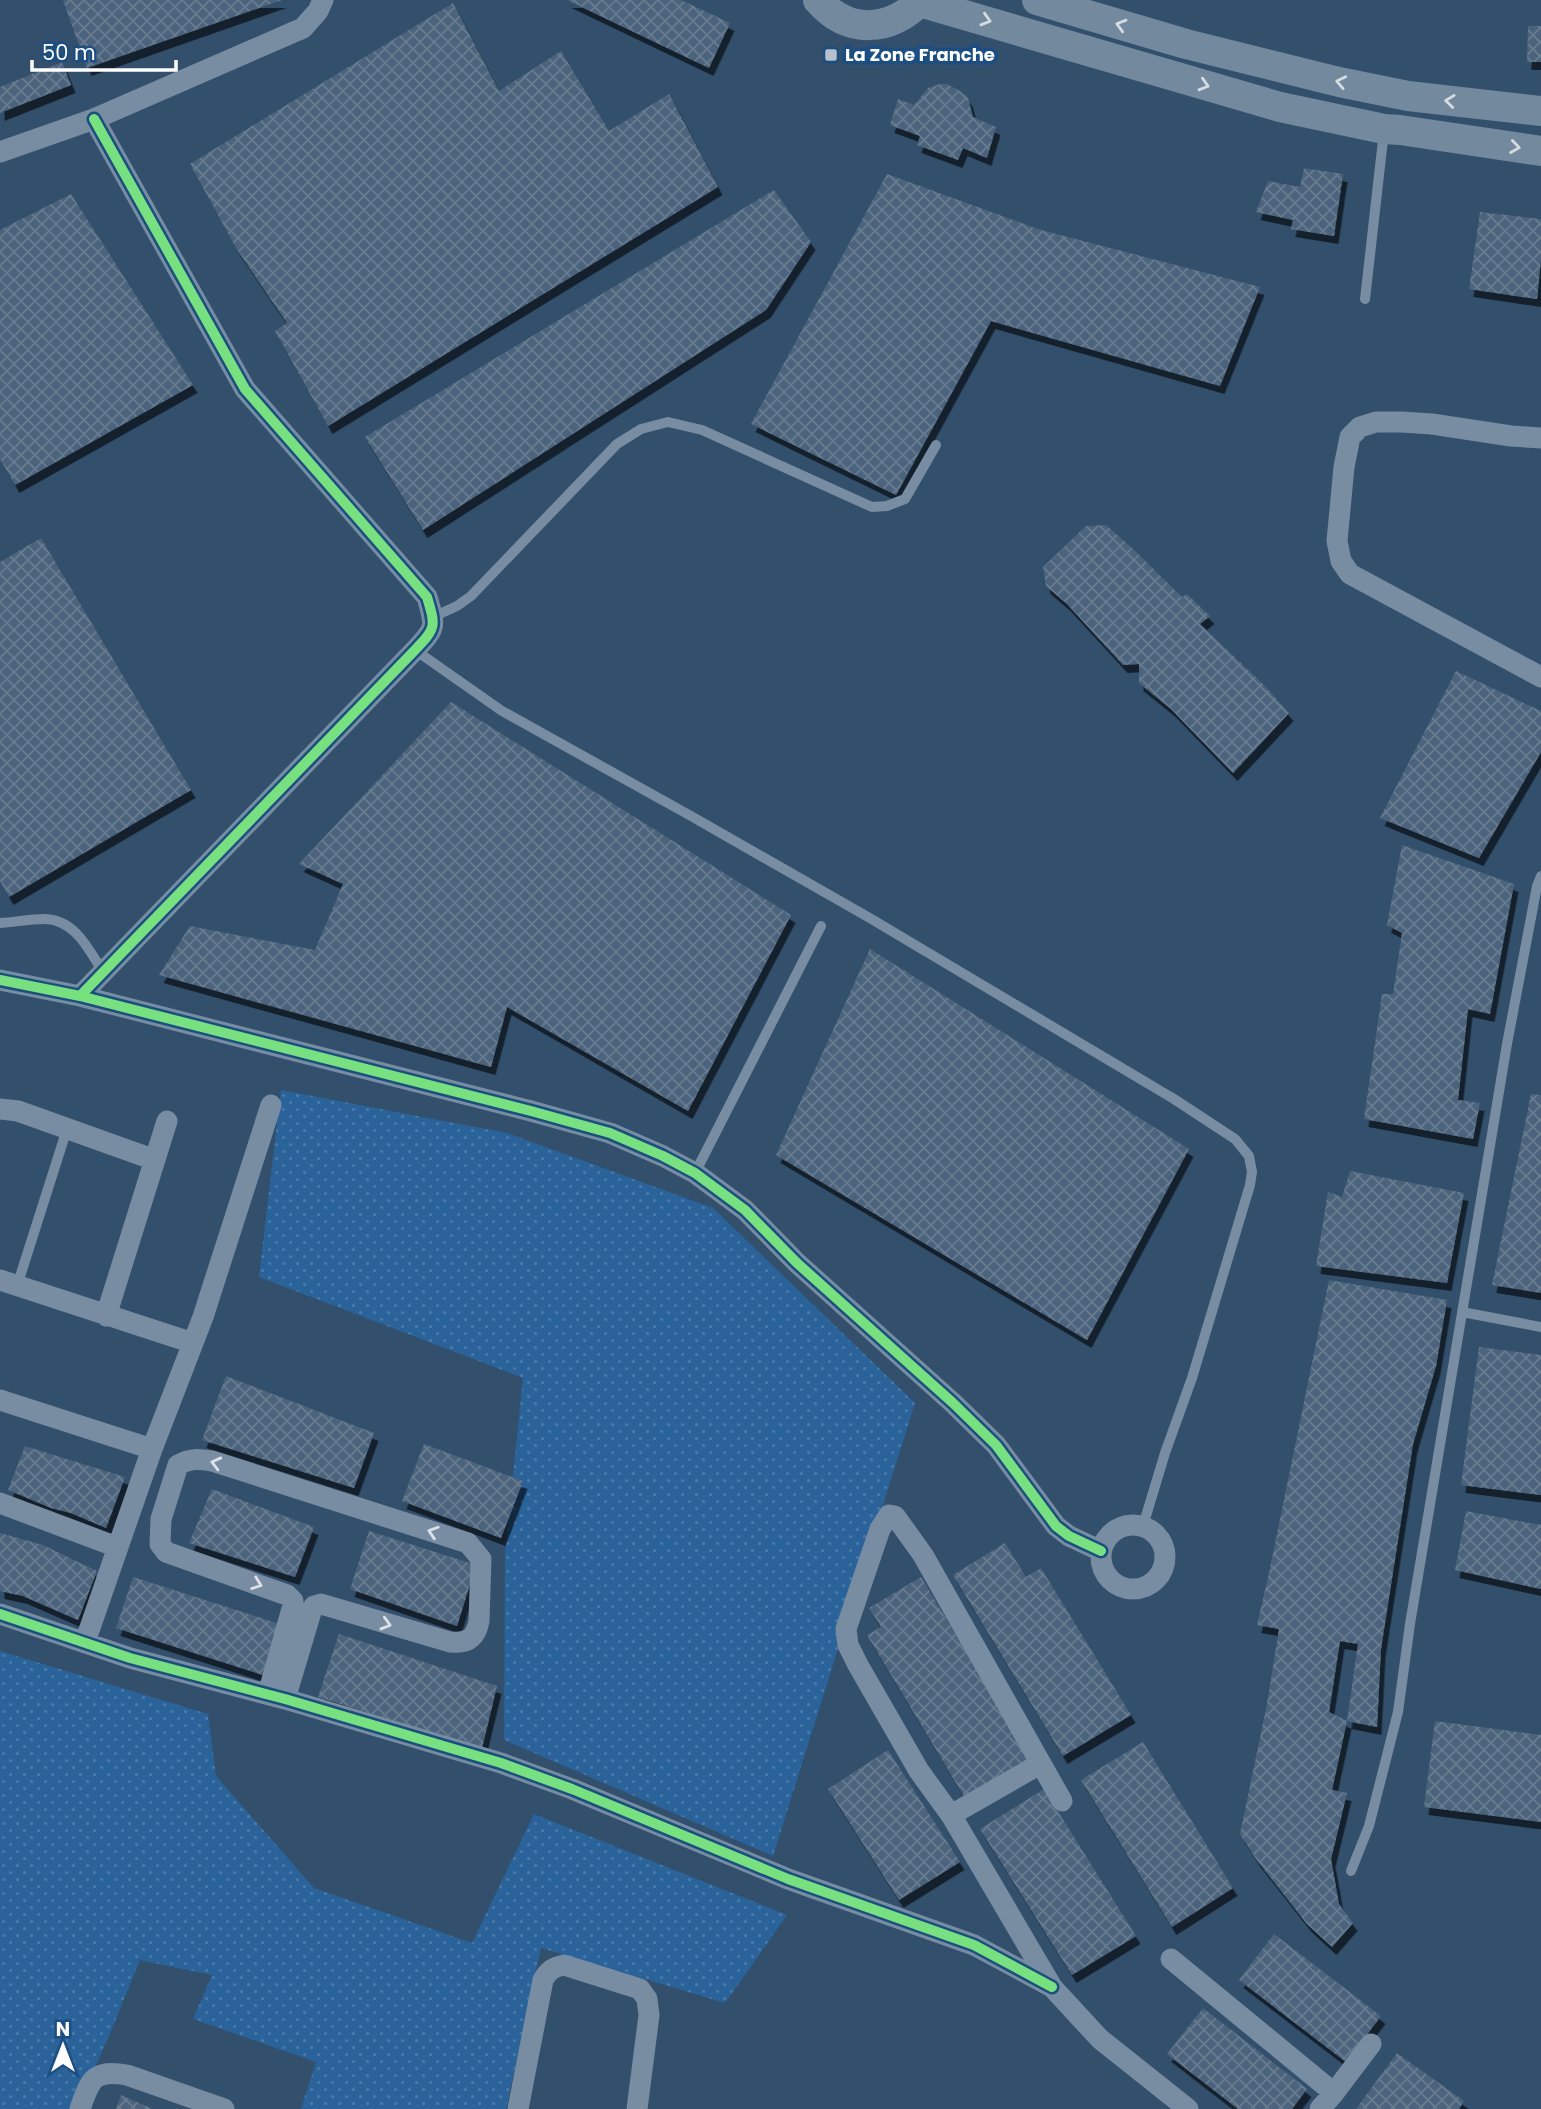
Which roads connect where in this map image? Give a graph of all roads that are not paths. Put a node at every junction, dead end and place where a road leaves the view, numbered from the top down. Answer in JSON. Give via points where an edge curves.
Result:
{"nodes":[{"id":1,"x":323,"y":0,"type":"edge"},
{"id":2,"x":818,"y":0,"type":"edge"},
{"id":3,"x":1037,"y":0,"type":"edge"},
{"id":4,"x":921,"y":1,"type":"edge"},
{"id":5,"x":1487,"y":106,"type":"junction"},
{"id":6,"x":1541,"y":111,"type":"edge"},
{"id":7,"x":94,"y":119,"type":"junction"},
{"id":8,"x":1384,"y":129,"type":"junction"},
{"id":9,"x":1482,"y":143,"type":"junction"},
{"id":10,"x":1541,"y":151,"type":"edge"},
{"id":11,"x":0,"y":152,"type":"edge"},
{"id":12,"x":1365,"y":299,"type":"dead end"},
{"id":13,"x":1541,"y":438,"type":"edge"},
{"id":14,"x":936,"y":445,"type":"dead end"},
{"id":15,"x":433,"y":617,"type":"junction"},
{"id":16,"x":415,"y":650,"type":"junction"},
{"id":17,"x":1541,"y":677,"type":"edge"},
{"id":18,"x":1541,"y":876,"type":"edge"},
{"id":19,"x":0,"y":923,"type":"edge"},
{"id":20,"x":821,"y":926,"type":"dead end"},
{"id":21,"x":103,"y":972,"type":"junction"},
{"id":22,"x":0,"y":980,"type":"edge"},
{"id":23,"x":80,"y":996,"type":"junction"},
{"id":24,"x":271,"y":1105,"type":"dead end"},
{"id":25,"x":0,"y":1110,"type":"edge"},
{"id":26,"x":167,"y":1121,"type":"dead end"},
{"id":27,"x":67,"y":1129,"type":"junction"},
{"id":28,"x":155,"y":1160,"type":"junction"},
{"id":29,"x":695,"y":1173,"type":"junction"},
{"id":30,"x":9,"y":1283,"type":"edge"},
{"id":31,"x":1462,"y":1312,"type":"junction"},
{"id":32,"x":106,"y":1316,"type":"junction"},
{"id":33,"x":1541,"y":1327,"type":"edge"},
{"id":34,"x":193,"y":1343,"type":"junction"},
{"id":35,"x":0,"y":1400,"type":"edge"},
{"id":36,"x":152,"y":1449,"type":"junction"},
{"id":37,"x":0,"y":1503,"type":"edge"},
{"id":38,"x":1143,"y":1525,"type":"junction"},
{"id":39,"x":117,"y":1547,"type":"junction"},
{"id":40,"x":1101,"y":1551,"type":"junction"},
{"id":41,"x":0,"y":1614,"type":"edge"},
{"id":42,"x":85,"y":1642,"type":"junction"},
{"id":43,"x":276,"y":1696,"type":"junction"},
{"id":44,"x":1040,"y":1764,"type":"junction"},
{"id":45,"x":1062,"y":1801,"type":"dead end"},
{"id":46,"x":951,"y":1815,"type":"junction"},
{"id":47,"x":1351,"y":1871,"type":"dead end"},
{"id":48,"x":1171,"y":1959,"type":"dead end"},
{"id":49,"x":1052,"y":1987,"type":"junction"},
{"id":50,"x":1371,"y":2045,"type":"dead end"},
{"id":51,"x":1327,"y":2101,"type":"edge"},
{"id":52,"x":80,"y":2109,"type":"edge"},
{"id":53,"x":224,"y":2109,"type":"edge"},
{"id":54,"x":519,"y":2109,"type":"edge"},
{"id":55,"x":637,"y":2109,"type":"edge"},
{"id":56,"x":1188,"y":2109,"type":"edge"}],
"edges":[{"from":1,"to":7,"type":"street","via":[[303,28]]},
{"from":2,"to":4,"type":"street","via":[[844,21],[866,26],[888,23]]},
{"from":5,"to":3,"type":"street","one_way":true,"via":[[1339,82]]},
{"from":4,"to":8,"type":"street","one_way":true,"via":[[1280,107]]},
{"from":5,"to":6,"type":"street"},
{"from":5,"to":9,"type":"street"},
{"from":7,"to":11,"type":"street"},
{"from":7,"to":15,"type":"street","via":[[244,389],[427,597]]},
{"from":8,"to":9,"type":"street"},
{"from":8,"to":12,"type":"lane"},
{"from":9,"to":10,"type":"street","one_way":true},
{"from":13,"to":17,"type":"street","via":[[1412,422],[1360,427],[1350,437],[1337,541],[1341,561],[1350,574]]},
{"from":14,"to":15,"type":"lane","via":[[905,499],[872,507],[702,430],[667,422],[640,429],[617,444],[471,596]]},
{"from":15,"to":16,"type":"street","via":[[431,633]]},
{"from":16,"to":21,"type":"street"},
{"from":16,"to":38,"type":"lane","via":[[502,711],[868,917],[1235,1139],[1249,1156],[1251,1185]]},
{"from":18,"to":31,"type":"lane","via":[[1523,954]]},
{"from":19,"to":21,"type":"lane","via":[[61,922],[76,932]]},
{"from":20,"to":29,"type":"lane"},
{"from":21,"to":23,"type":"street"},
{"from":22,"to":23,"type":"street"},
{"from":23,"to":29,"type":"street","via":[[610,1133]]},
{"from":24,"to":34,"type":"street"},
{"from":25,"to":27,"type":"street","via":[[18,1111]]},
{"from":26,"to":28,"type":"street"},
{"from":27,"to":28,"type":"street"},
{"from":27,"to":30,"type":"lane"},
{"from":28,"to":32,"type":"street"},
{"from":29,"to":40,"type":"street","via":[[745,1210],[953,1403],[996,1445],[1056,1525]]},
{"from":30,"to":32,"type":"street"},
{"from":31,"to":33,"type":"lane"},
{"from":31,"to":47,"type":"lane","via":[[1398,1712],[1369,1826]]},
{"from":32,"to":34,"type":"street"},
{"from":34,"to":36,"type":"street"},
{"from":35,"to":36,"type":"street"},
{"from":36,"to":39,"type":"street"},
{"from":37,"to":39,"type":"street"},
{"from":38,"to":40,"type":"street","via":[[1116,1529]]},
{"from":38,"to":40,"type":"street","via":[[1158,1536],[1165,1553],[1162,1571],[1150,1584],[1132,1589],[1114,1583],[1103,1569]]},
{"from":39,"to":42,"type":"street"},
{"from":41,"to":42,"type":"street"},
{"from":42,"to":43,"type":"street"},
{"from":43,"to":43,"type":"street","one_way":true,"via":[[311,1612],[321,1604],[462,1643],[478,1628],[481,1559],[468,1543],[212,1461],[186,1460],[178,1465],[161,1518],[160,1544],[166,1552],[293,1601]]},
{"from":43,"to":49,"type":"street","via":[[501,1763],[572,1789],[788,1879],[974,1945]]},
{"from":44,"to":45,"type":"street"},
{"from":44,"to":46,"type":"street"},
{"from":44,"to":46,"type":"street","via":[[923,1555],[895,1516],[889,1515],[851,1612],[848,1645],[919,1771]]},
{"from":46,"to":49,"type":"street"},
{"from":48,"to":51,"type":"street"},
{"from":49,"to":56,"type":"street","via":[[1100,2039]]},
{"from":50,"to":51,"type":"street"},
{"from":52,"to":53,"type":"street","via":[[94,2078],[113,2072]]},
{"from":54,"to":55,"type":"street","via":[[543,1980],[555,1967],[564,1965],[639,1989],[647,1999]]}]}
